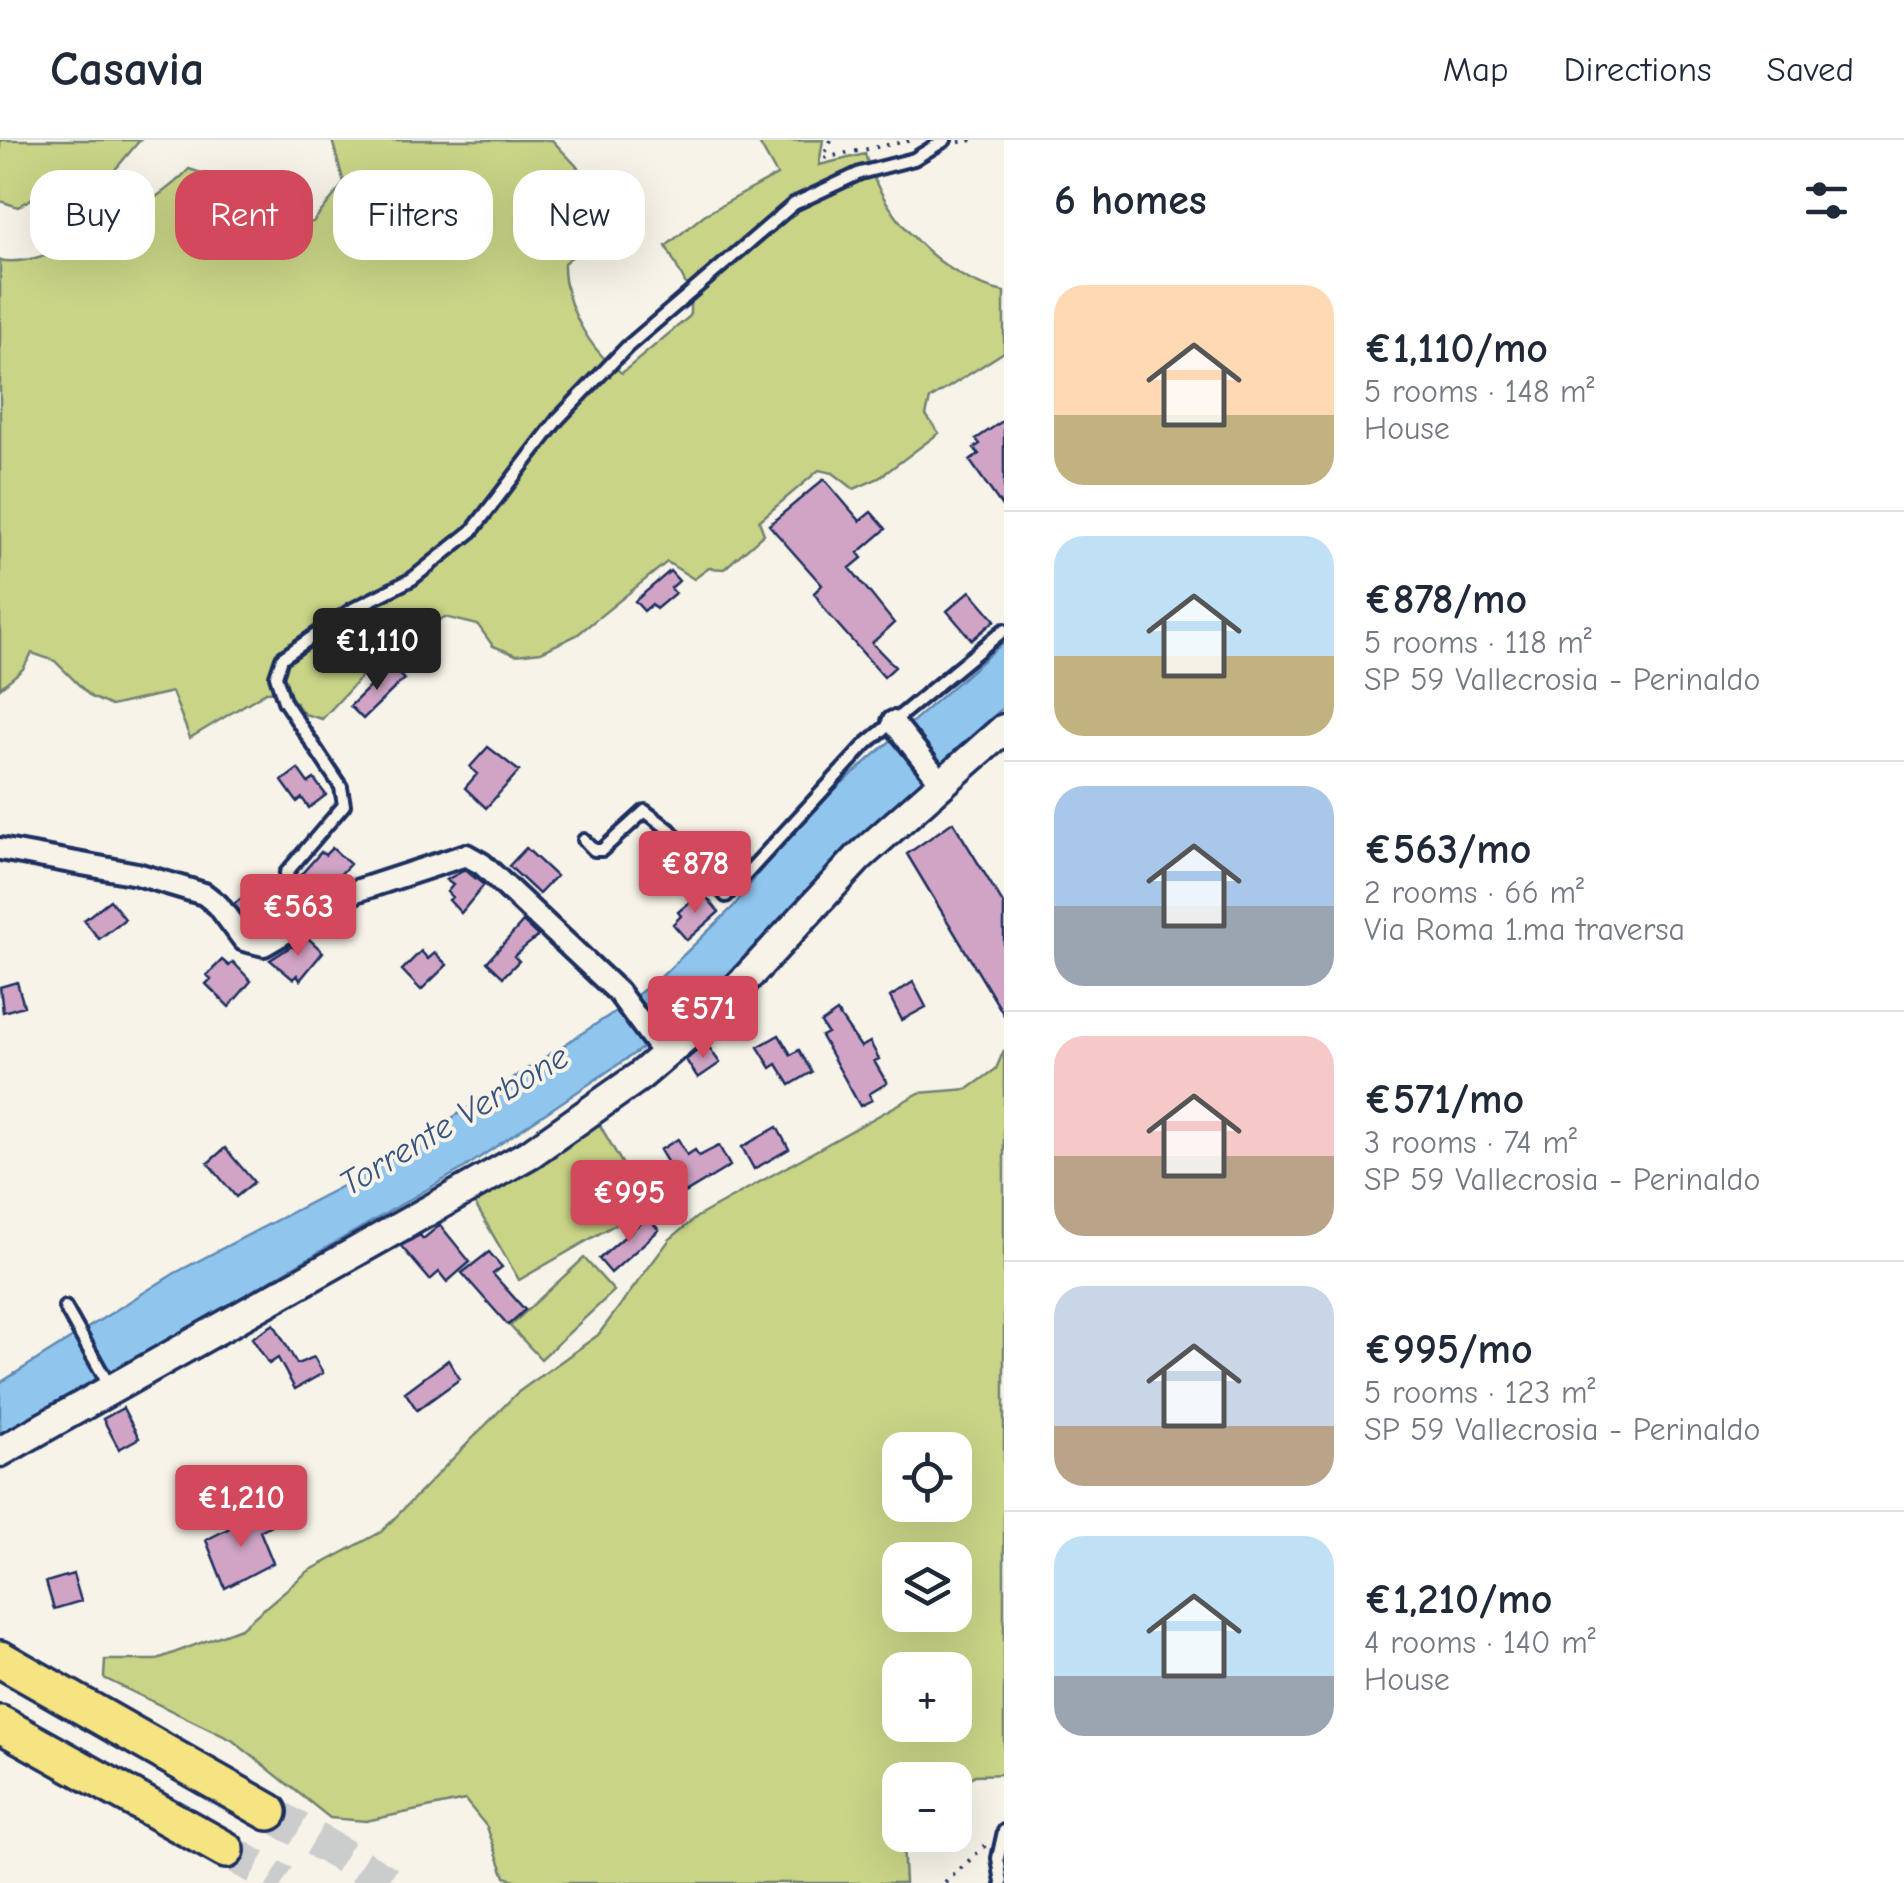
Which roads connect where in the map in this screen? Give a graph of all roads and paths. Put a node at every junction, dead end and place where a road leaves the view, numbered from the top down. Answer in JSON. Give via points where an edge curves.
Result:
{"nodes":[{"id":1,"x":832,"y":140,"type":"edge"},
{"id":2,"x":912,"y":140,"type":"edge"},
{"id":3,"x":947,"y":140,"type":"edge"},
{"id":4,"x":972,"y":140,"type":"edge"},
{"id":5,"x":1004,"y":630,"type":"edge"},
{"id":6,"x":895,"y":725,"type":"junction"},
{"id":7,"x":1004,"y":728,"type":"edge"},
{"id":8,"x":938,"y":778,"type":"junction"},
{"id":9,"x":584,"y":840,"type":"dead end"},
{"id":10,"x":0,"y":849,"type":"edge"},
{"id":11,"x":317,"y":914,"type":"junction"},
{"id":12,"x":661,"y":1050,"type":"junction"},
{"id":13,"x":65,"y":1308,"type":"dead end"},
{"id":14,"x":107,"y":1382,"type":"junction"},
{"id":15,"x":0,"y":1452,"type":"edge"},
{"id":16,"x":0,"y":1660,"type":"edge"},
{"id":17,"x":0,"y":1724,"type":"edge"},
{"id":18,"x":270,"y":1812,"type":"tunnel mouth"},
{"id":19,"x":1003,"y":1833,"type":"edge"},
{"id":20,"x":226,"y":1850,"type":"tunnel mouth"},
{"id":21,"x":945,"y":1883,"type":"edge"},
{"id":22,"x":1002,"y":1883,"type":"edge"}],
"edges":[{"from":1,"to":2,"type":"path","via":[[823,158]]},
{"from":3,"to":4,"type":"path"},
{"from":3,"to":11,"type":"lane","via":[[794,204],[627,347],[558,419],[472,531],[412,579],[282,658],[276,676],[284,701],[341,787],[344,804],[286,873],[304,909]]},
{"from":5,"to":6,"type":"lane"},
{"from":6,"to":8,"type":"street"},
{"from":6,"to":9,"type":"lane","via":[[838,773],[726,896],[645,811],[602,850]]},
{"from":7,"to":8,"type":"main road"},
{"from":8,"to":12,"type":"main road","via":[[718,1009]]},
{"from":10,"to":11,"type":"street","via":[[120,870],[204,894],[244,940],[264,945]]},
{"from":11,"to":12,"type":"street","via":[[356,891],[466,854],[618,992]]},
{"from":12,"to":14,"type":"main road","via":[[531,1153]]},
{"from":13,"to":14,"type":"lane"},
{"from":14,"to":15,"type":"main road"},
{"from":16,"to":18,"type":"highway"},
{"from":17,"to":20,"type":"highway"},
{"from":19,"to":21,"type":"path"},
{"from":19,"to":22,"type":"lane"}]}
